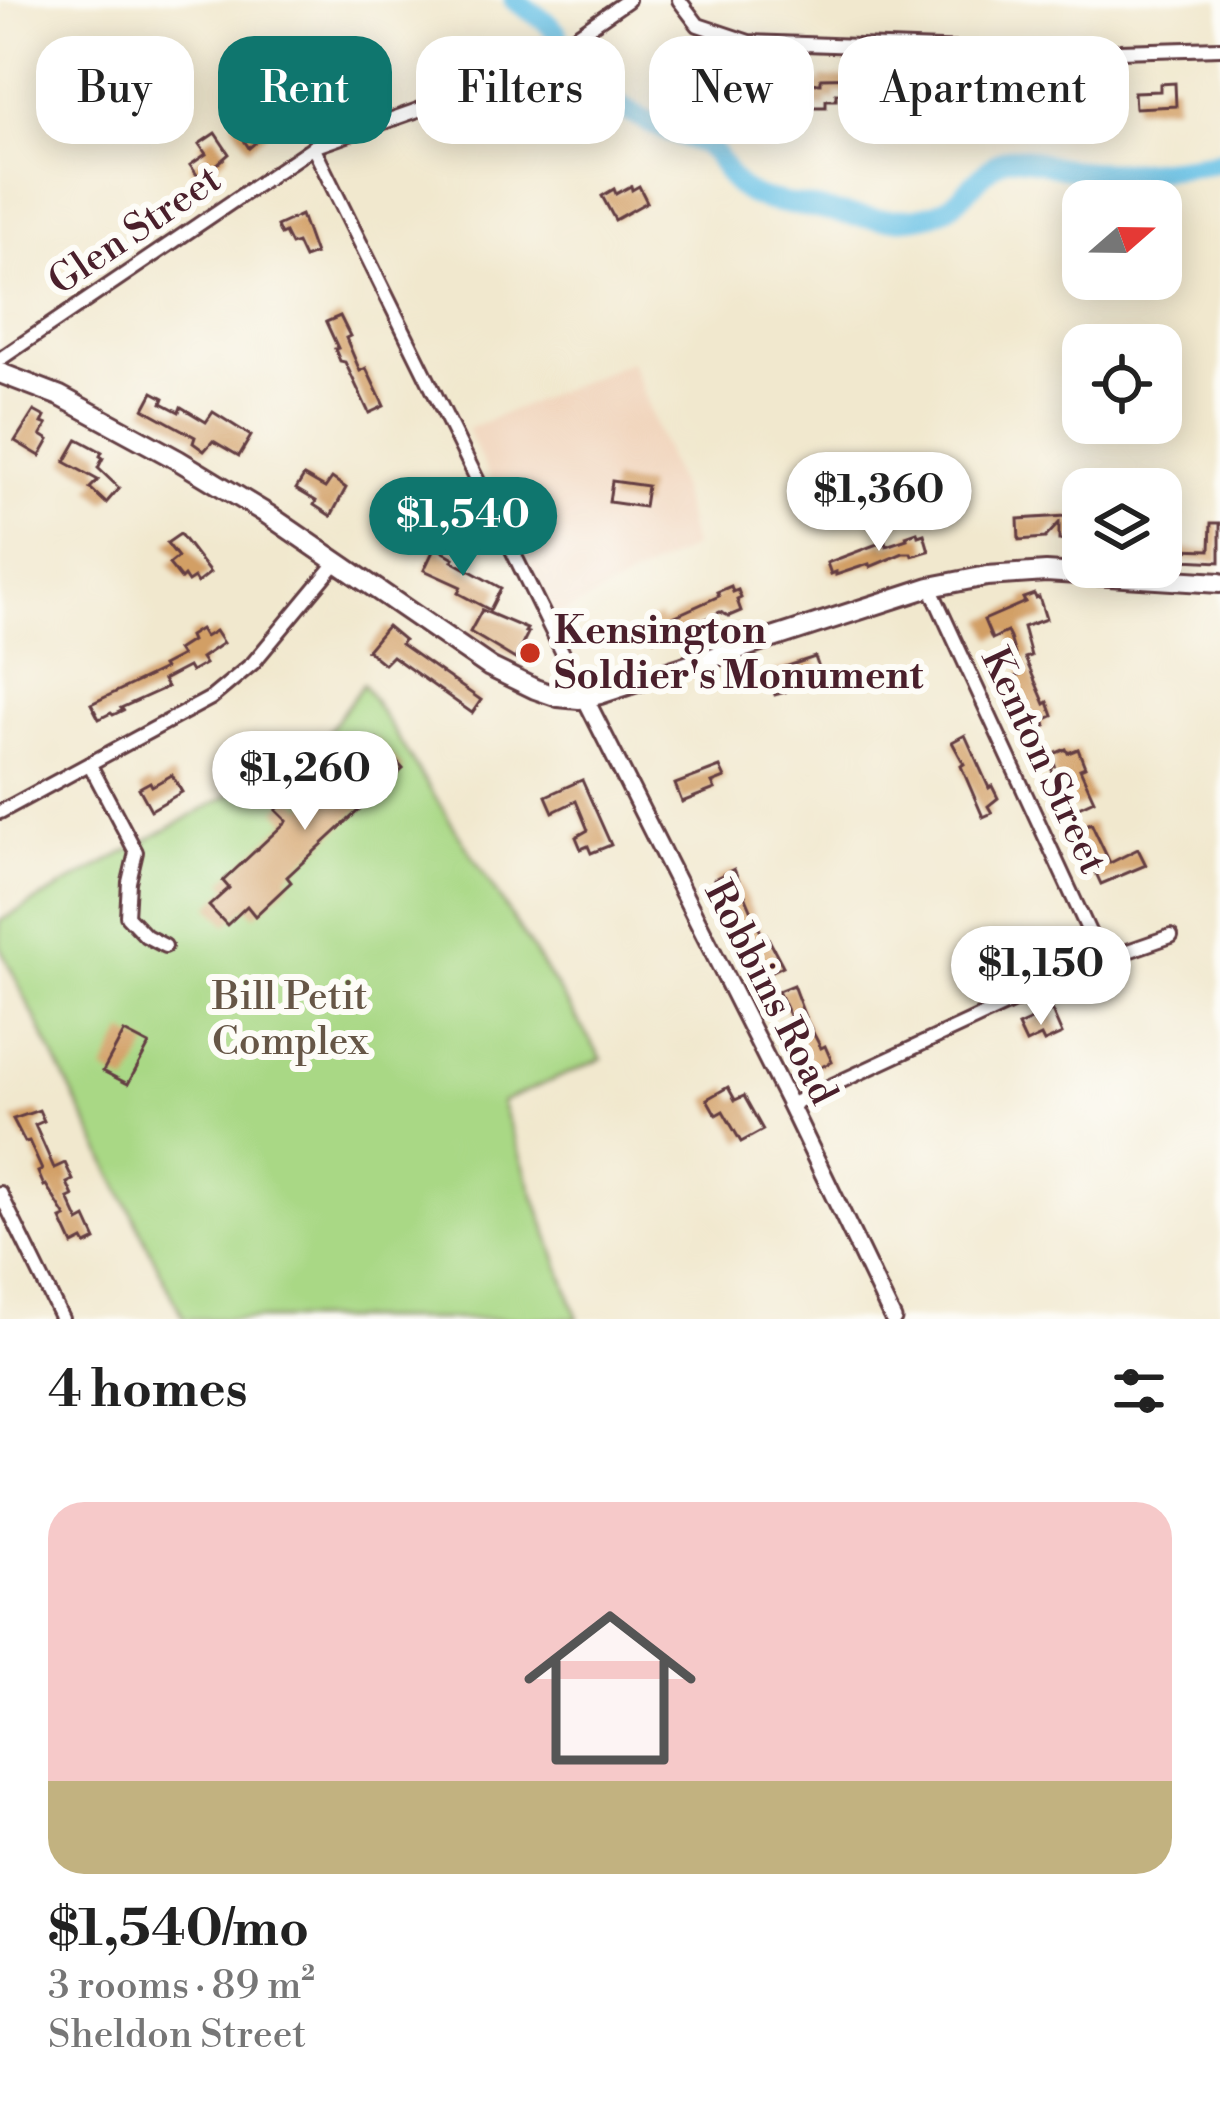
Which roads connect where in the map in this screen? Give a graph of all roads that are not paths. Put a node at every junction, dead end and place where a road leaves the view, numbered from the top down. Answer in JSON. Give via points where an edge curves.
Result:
{"nodes":[{"id":1,"x":628,"y":0,"type":"edge"},
{"id":2,"x":679,"y":0,"type":"edge"},
{"id":3,"x":1220,"y":48,"type":"edge"},
{"id":4,"x":313,"y":147,"type":"junction"},
{"id":5,"x":0,"y":359,"type":"edge"},
{"id":6,"x":0,"y":374,"type":"edge"},
{"id":7,"x":336,"y":563,"type":"junction"},
{"id":8,"x":1220,"y":583,"type":"edge"},
{"id":9,"x":930,"y":587,"type":"junction"},
{"id":10,"x":585,"y":698,"type":"junction"},
{"id":11,"x":90,"y":765,"type":"junction"},
{"id":12,"x":0,"y":812,"type":"edge"},
{"id":13,"x":1171,"y":936,"type":"dead end"},
{"id":14,"x":165,"y":946,"type":"dead end"},
{"id":15,"x":1102,"y":961,"type":"junction"},
{"id":16,"x":790,"y":1105,"type":"junction"},
{"id":17,"x":0,"y":1193,"type":"edge"},
{"id":18,"x":5,"y":1220,"type":"edge"},
{"id":19,"x":62,"y":1319,"type":"edge"},
{"id":20,"x":893,"y":1319,"type":"edge"}],
"edges":[{"from":1,"to":4,"type":"street","name":"Glen Street","via":[[503,80]]},
{"from":2,"to":3,"type":"street","via":[[698,25],[749,42],[1053,52]]},
{"from":4,"to":5,"type":"street","name":"Glen Street"},
{"from":4,"to":10,"type":"street"},
{"from":6,"to":7,"type":"main road","via":[[60,396],[178,460]]},
{"from":7,"to":10,"type":"main road","via":[[490,667],[550,694]]},
{"from":7,"to":11,"type":"street","via":[[253,663],[211,698]]},
{"from":8,"to":9,"type":"main road","via":[[1046,572]]},
{"from":9,"to":10,"type":"main road"},
{"from":9,"to":15,"type":"street","name":"Kenton Street"},
{"from":10,"to":16,"type":"street","name":"Robbins Road"},
{"from":11,"to":12,"type":"street"},
{"from":11,"to":14,"type":"street","via":[[136,853],[127,916]]},
{"from":13,"to":15,"type":"street"},
{"from":15,"to":16,"type":"street"},
{"from":16,"to":20,"type":"street","name":"Robbins Road"},
{"from":17,"to":18,"type":"street"},
{"from":18,"to":19,"type":"street"}]}
